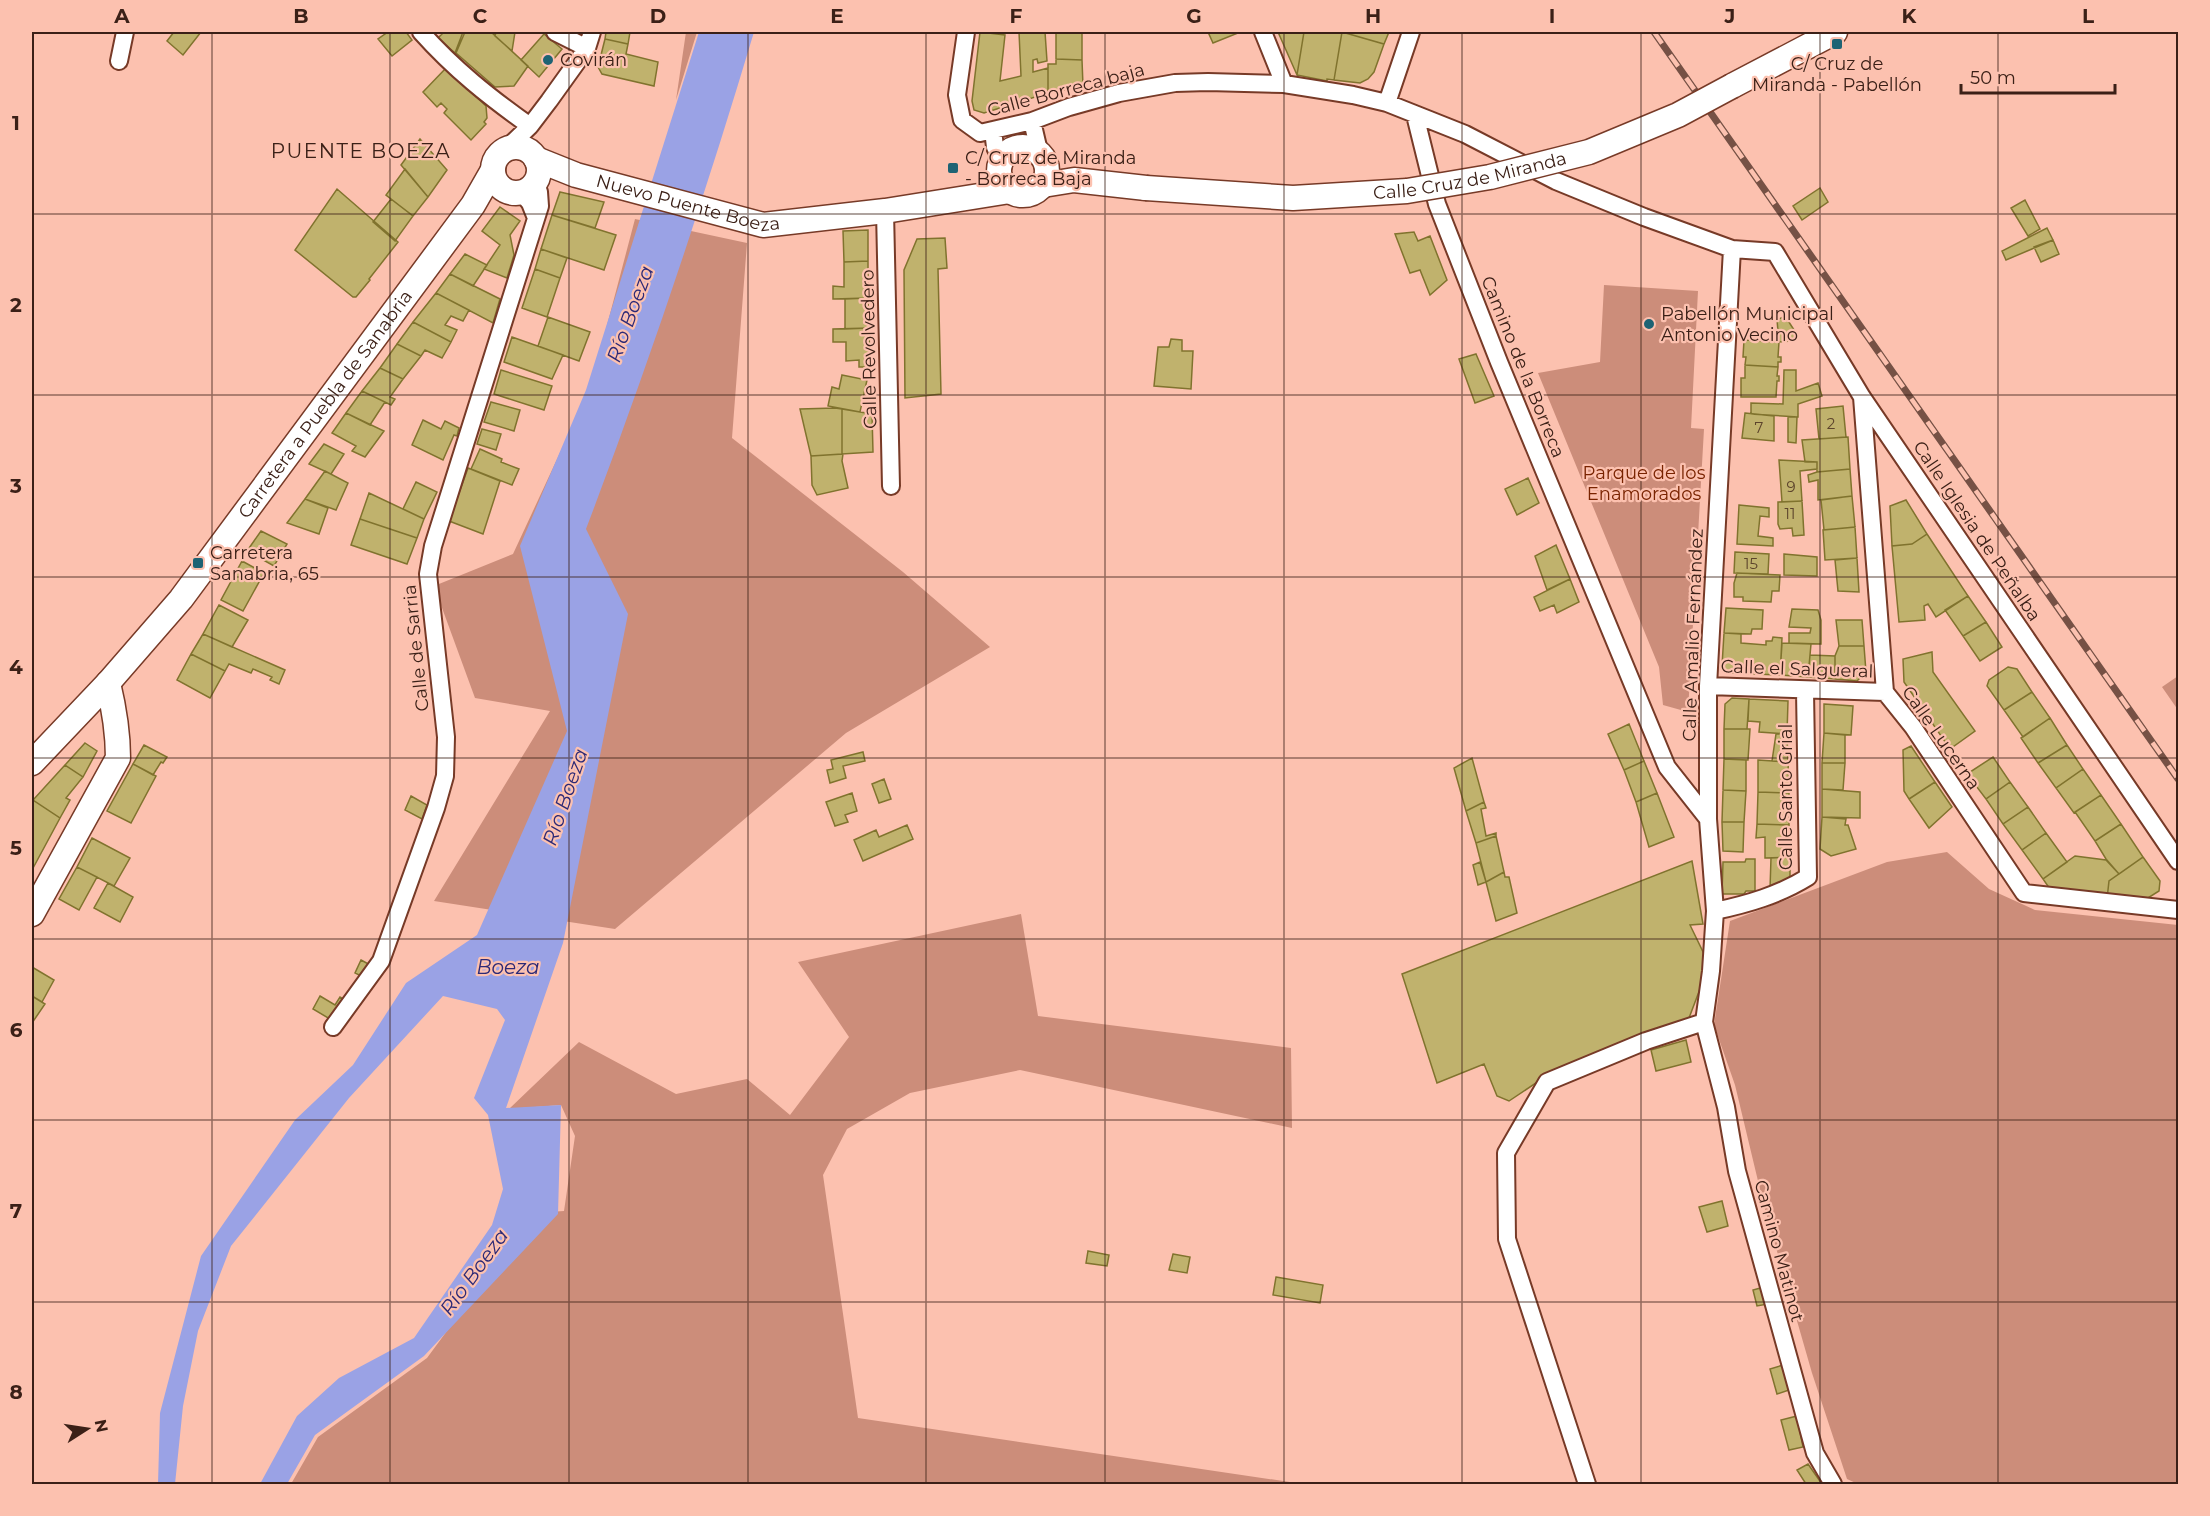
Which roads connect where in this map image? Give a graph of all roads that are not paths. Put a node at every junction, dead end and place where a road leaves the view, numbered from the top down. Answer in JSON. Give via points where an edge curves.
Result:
{"nodes":[{"id":1,"x":125,"y":32,"type":"edge"},
{"id":2,"x":421,"y":32,"type":"edge"},
{"id":3,"x":555,"y":32,"type":"edge"},
{"id":4,"x":592,"y":32,"type":"edge"},
{"id":5,"x":966,"y":32,"type":"edge"},
{"id":6,"x":1263,"y":32,"type":"edge"},
{"id":7,"x":1412,"y":32,"type":"edge"},
{"id":8,"x":1835,"y":32,"type":"edge"},
{"id":9,"x":587,"y":48,"type":"junction"},
{"id":10,"x":119,"y":62,"type":"dead end"},
{"id":11,"x":1284,"y":84,"type":"junction"},
{"id":12,"x":1387,"y":103,"type":"junction"},
{"id":13,"x":1414,"y":115,"type":"junction"},
{"id":14,"x":1032,"y":121,"type":"junction"},
{"id":15,"x":530,"y":126,"type":"junction"},
{"id":16,"x":993,"y":130,"type":"junction"},
{"id":17,"x":499,"y":160,"type":"junction"},
{"id":18,"x":1000,"y":164,"type":"junction"},
{"id":19,"x":1043,"y":166,"type":"junction"},
{"id":20,"x":528,"y":176,"type":"junction"},
{"id":21,"x":1010,"y":191,"type":"junction"},
{"id":22,"x":939,"y":202,"type":"junction"},
{"id":23,"x":472,"y":205,"type":"junction"},
{"id":24,"x":885,"y":211,"type":"junction"},
{"id":25,"x":1732,"y":249,"type":"junction"},
{"id":26,"x":1862,"y":397,"type":"junction"},
{"id":27,"x":891,"y":486,"type":"dead end"},
{"id":28,"x":108,"y":683,"type":"junction"},
{"id":29,"x":1708,"y":686,"type":"junction"},
{"id":30,"x":1805,"y":690,"type":"junction"},
{"id":31,"x":1885,"y":692,"type":"junction"},
{"id":32,"x":32,"y":763,"type":"edge"},
{"id":33,"x":1708,"y":819,"type":"junction"},
{"id":34,"x":2178,"y":861,"type":"edge"},
{"id":35,"x":2178,"y":910,"type":"edge"},
{"id":36,"x":1715,"y":911,"type":"junction"},
{"id":37,"x":32,"y":914,"type":"edge"},
{"id":38,"x":1704,"y":1022,"type":"junction"},
{"id":39,"x":333,"y":1026,"type":"dead end"},
{"id":40,"x":1587,"y":1485,"type":"edge"},
{"id":41,"x":1833,"y":1485,"type":"edge"}],
"edges":[{"from":1,"to":10,"type":"street"},
{"from":2,"to":15,"type":"street","via":[[447,61]]},
{"from":3,"to":9,"type":"street"},
{"from":4,"to":9,"type":"street"},
{"from":5,"to":16,"type":"street","name":"Calle Borreca baja","via":[[957,95],[962,120],[980,133]]},
{"from":6,"to":11,"type":"street"},
{"from":7,"to":12,"type":"street"},
{"from":8,"to":19,"type":"street","name":"Calle Cruz de Miranda","bridge":true,"via":[[1678,115],[1588,152],[1490,177],[1407,191],[1293,198],[1074,180]]},
{"from":9,"to":15,"type":"street"},
{"from":11,"to":12,"type":"street","name":"Calle Borreca baja"},
{"from":11,"to":14,"type":"street","name":"Calle Borreca baja","via":[[1175,83],[1119,93]]},
{"from":12,"to":13,"type":"street","name":"Calle Borreca baja"},
{"from":13,"to":25,"type":"street","name":"Calle Borreca baja","via":[[1465,134],[1556,181]]},
{"from":13,"to":33,"type":"street","name":"Camino de la Borreca","via":[[1437,204],[1662,756]]},
{"from":14,"to":16,"type":"street","name":"Calle Borreca baja"},
{"from":14,"to":19,"type":"street"},
{"from":15,"to":17,"type":"street"},
{"from":15,"to":20,"type":"street"},
{"from":16,"to":18,"type":"street"},
{"from":17,"to":20,"type":"street","via":[[517,147]]},
{"from":17,"to":20,"type":"street","via":[[497,183]]},
{"from":17,"to":23,"type":"street","name":"Carretera a Puebla de Sanabria"},
{"from":18,"to":19,"type":"street","via":[[1007,152],[1027,146]]},
{"from":18,"to":21,"type":"street","via":[[1001,181]]},
{"from":18,"to":22,"type":"street"},
{"from":19,"to":21,"type":"street","via":[[1031,194]]},
{"from":20,"to":23,"type":"street"},
{"from":20,"to":24,"type":"street","name":"Nuevo Puente Boeza","via":[[572,173],[763,225]]},
{"from":20,"to":39,"type":"street","name":"Calle de Sarria","via":[[530,203],[536,218],[433,546],[428,574],[446,736],[445,776],[381,961]]},
{"from":21,"to":22,"type":"street"},
{"from":22,"to":24,"type":"street"},
{"from":23,"to":28,"type":"street","name":"Carretera a Puebla de Sanabria","via":[[181,598]]},
{"from":24,"to":27,"type":"street","name":"Calle Revolvedero"},
{"from":25,"to":26,"type":"street","name":"Calle Iglesia de Peñalba","via":[[1775,252]]},
{"from":25,"to":29,"type":"street","name":"Calle Amalio Fernández"},
{"from":26,"to":31,"type":"street","name":"Calle Lucerna"},
{"from":26,"to":34,"type":"street","name":"Calle Iglesia de Peñalba"},
{"from":28,"to":32,"type":"street","name":"Carretera a Puebla de Sanabria"},
{"from":28,"to":37,"type":"street","via":[[115,711],[118,758]]},
{"from":29,"to":30,"type":"street","name":"Calle el Salgueral"},
{"from":29,"to":33,"type":"street","name":"Calle Amalio Fernández"},
{"from":30,"to":31,"type":"street","name":"Calle el Salgueral"},
{"from":30,"to":36,"type":"street","name":"Calle Santo Grial","via":[[1808,878],[1753,903]]},
{"from":31,"to":35,"type":"street","name":"Calle Lucerna","via":[[1913,727],[2024,893]]},
{"from":33,"to":36,"type":"street","name":"Calle Amalio Fernández"},
{"from":36,"to":38,"type":"street","name":"Calle Amalio Fernández"},
{"from":38,"to":40,"type":"street","via":[[1547,1082],[1506,1153],[1507,1239]]},
{"from":38,"to":41,"type":"street","name":"Camino Matinot","via":[[1726,1107],[1737,1171],[1815,1453]]}]}
